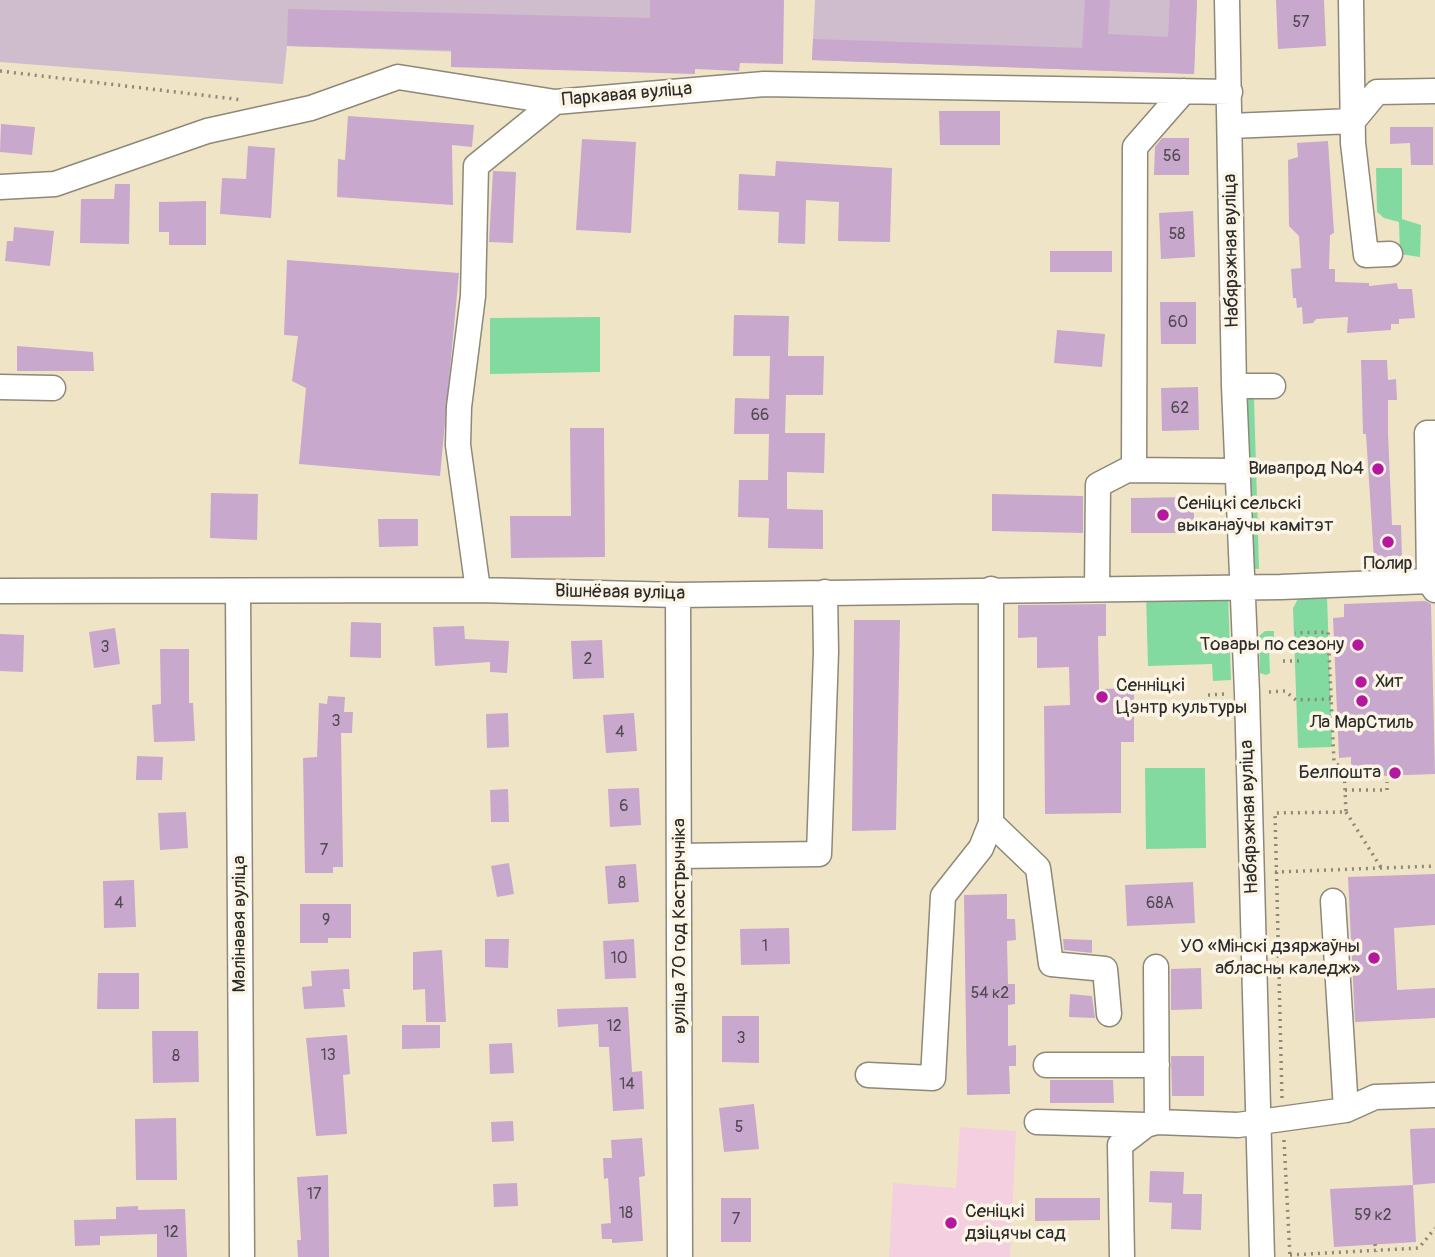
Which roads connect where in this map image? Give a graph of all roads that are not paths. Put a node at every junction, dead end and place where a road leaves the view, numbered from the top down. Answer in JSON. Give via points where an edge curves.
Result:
{"nodes":[{"id":1,"x":1227,"y":0,"type":"edge"},
{"id":2,"x":1351,"y":0,"type":"edge"},
{"id":3,"x":1184,"y":91,"type":"junction"},
{"id":4,"x":1435,"y":91,"type":"edge"},
{"id":5,"x":1230,"y":92,"type":"junction"},
{"id":6,"x":555,"y":102,"type":"junction"},
{"id":7,"x":1353,"y":121,"type":"junction"},
{"id":8,"x":1230,"y":126,"type":"junction"},
{"id":9,"x":0,"y":187,"type":"edge"},
{"id":10,"x":1390,"y":254,"type":"dead end"},
{"id":11,"x":1234,"y":386,"type":"junction"},
{"id":12,"x":1273,"y":386,"type":"dead end"},
{"id":13,"x":0,"y":387,"type":"edge"},
{"id":14,"x":52,"y":388,"type":"dead end"},
{"id":15,"x":1435,"y":433,"type":"edge"},
{"id":16,"x":1134,"y":470,"type":"junction"},
{"id":17,"x":1237,"y":471,"type":"junction"},
{"id":18,"x":1432,"y":585,"type":"edge"},
{"id":19,"x":1240,"y":586,"type":"junction"},
{"id":20,"x":1097,"y":588,"type":"junction"},
{"id":21,"x":991,"y":589,"type":"junction"},
{"id":22,"x":478,"y":590,"type":"junction"},
{"id":23,"x":0,"y":591,"type":"edge"},
{"id":24,"x":238,"y":592,"type":"junction"},
{"id":25,"x":825,"y":592,"type":"junction"},
{"id":26,"x":678,"y":595,"type":"junction"},
{"id":27,"x":991,"y":823,"type":"junction"},
{"id":28,"x":680,"y":856,"type":"junction"},
{"id":29,"x":1333,"y":901,"type":"dead end"},
{"id":30,"x":1156,"y":967,"type":"dead end"},
{"id":31,"x":1109,"y":1014,"type":"dead end"},
{"id":32,"x":1046,"y":1065,"type":"dead end"},
{"id":33,"x":1157,"y":1065,"type":"junction"},
{"id":34,"x":868,"y":1075,"type":"dead end"},
{"id":35,"x":1435,"y":1095,"type":"edge"},
{"id":36,"x":1346,"y":1110,"type":"junction"},
{"id":37,"x":1270,"y":1121,"type":"junction"},
{"id":38,"x":1037,"y":1122,"type":"dead end"},
{"id":39,"x":1152,"y":1124,"type":"junction"},
{"id":40,"x":242,"y":1257,"type":"edge"},
{"id":41,"x":680,"y":1257,"type":"edge"},
{"id":42,"x":1122,"y":1257,"type":"edge"},
{"id":43,"x":1262,"y":1257,"type":"edge"}],
"edges":[{"from":1,"to":5,"type":"street","name":"Набярэжная вуліца"},
{"from":2,"to":7,"type":"street"},
{"from":3,"to":5,"type":"street","name":"Паркавая вуліца"},
{"from":3,"to":6,"type":"street","name":"Паркавая вуліца","via":[[764,84]]},
{"from":3,"to":16,"type":"street","via":[[1135,147]]},
{"from":4,"to":7,"type":"street","via":[[1377,93]]},
{"from":5,"to":8,"type":"street","name":"Набярэжная вуліца"},
{"from":6,"to":9,"type":"street","name":"Паркавая вуліца","via":[[398,77],[311,108],[207,131],[55,184]]},
{"from":6,"to":22,"type":"street","via":[[476,166],[474,296],[458,445]]},
{"from":7,"to":8,"type":"street"},
{"from":7,"to":10,"type":"street","via":[[1366,255]]},
{"from":8,"to":11,"type":"street","name":"Набярэжная вуліца"},
{"from":11,"to":12,"type":"street"},
{"from":11,"to":17,"type":"street","name":"Набярэжная вуліца"},
{"from":13,"to":14,"type":"street"},
{"from":15,"to":18,"type":"street","via":[[1427,433]]},
{"from":16,"to":17,"type":"street"},
{"from":16,"to":20,"type":"street","via":[[1098,485]]},
{"from":17,"to":19,"type":"street","name":"Набярэжная вуліца"},
{"from":18,"to":19,"type":"street","name":"Вішнёвая вуліца"},
{"from":19,"to":20,"type":"street","name":"Вішнёвая вуліца"},
{"from":19,"to":37,"type":"street","name":"Набярэжная вуліца"},
{"from":20,"to":21,"type":"street","name":"Вішнёвая вуліца"},
{"from":21,"to":25,"type":"street","name":"Вішнёвая вуліца"},
{"from":21,"to":27,"type":"street"},
{"from":22,"to":24,"type":"street","name":"Вішнёвая вуліца"},
{"from":22,"to":26,"type":"street","name":"Вішнёвая вуліца"},
{"from":23,"to":24,"type":"street","name":"Вішнёвая вуліца"},
{"from":24,"to":40,"type":"street","name":"Малінавая вуліца"},
{"from":25,"to":26,"type":"street","name":"Вішнёвая вуліца"},
{"from":25,"to":28,"type":"street","via":[[819,854]]},
{"from":26,"to":28,"type":"street","name":"вуліца 70 год Кастрычніка"},
{"from":27,"to":31,"type":"street","via":[[1038,868],[1051,964],[1105,969]]},
{"from":27,"to":34,"type":"street","via":[[981,849],[943,896],[933,1078]]},
{"from":28,"to":41,"type":"street","name":"вуліца 70 год Кастрычніка"},
{"from":29,"to":36,"type":"street"},
{"from":30,"to":33,"type":"street"},
{"from":32,"to":33,"type":"street"},
{"from":33,"to":39,"type":"street"},
{"from":35,"to":36,"type":"street","via":[[1375,1097]]},
{"from":36,"to":37,"type":"street"},
{"from":37,"to":39,"type":"street"},
{"from":37,"to":43,"type":"street","name":"Набярэжная вуліца"},
{"from":38,"to":39,"type":"street"},
{"from":39,"to":42,"type":"street","via":[[1120,1145]]}]}
